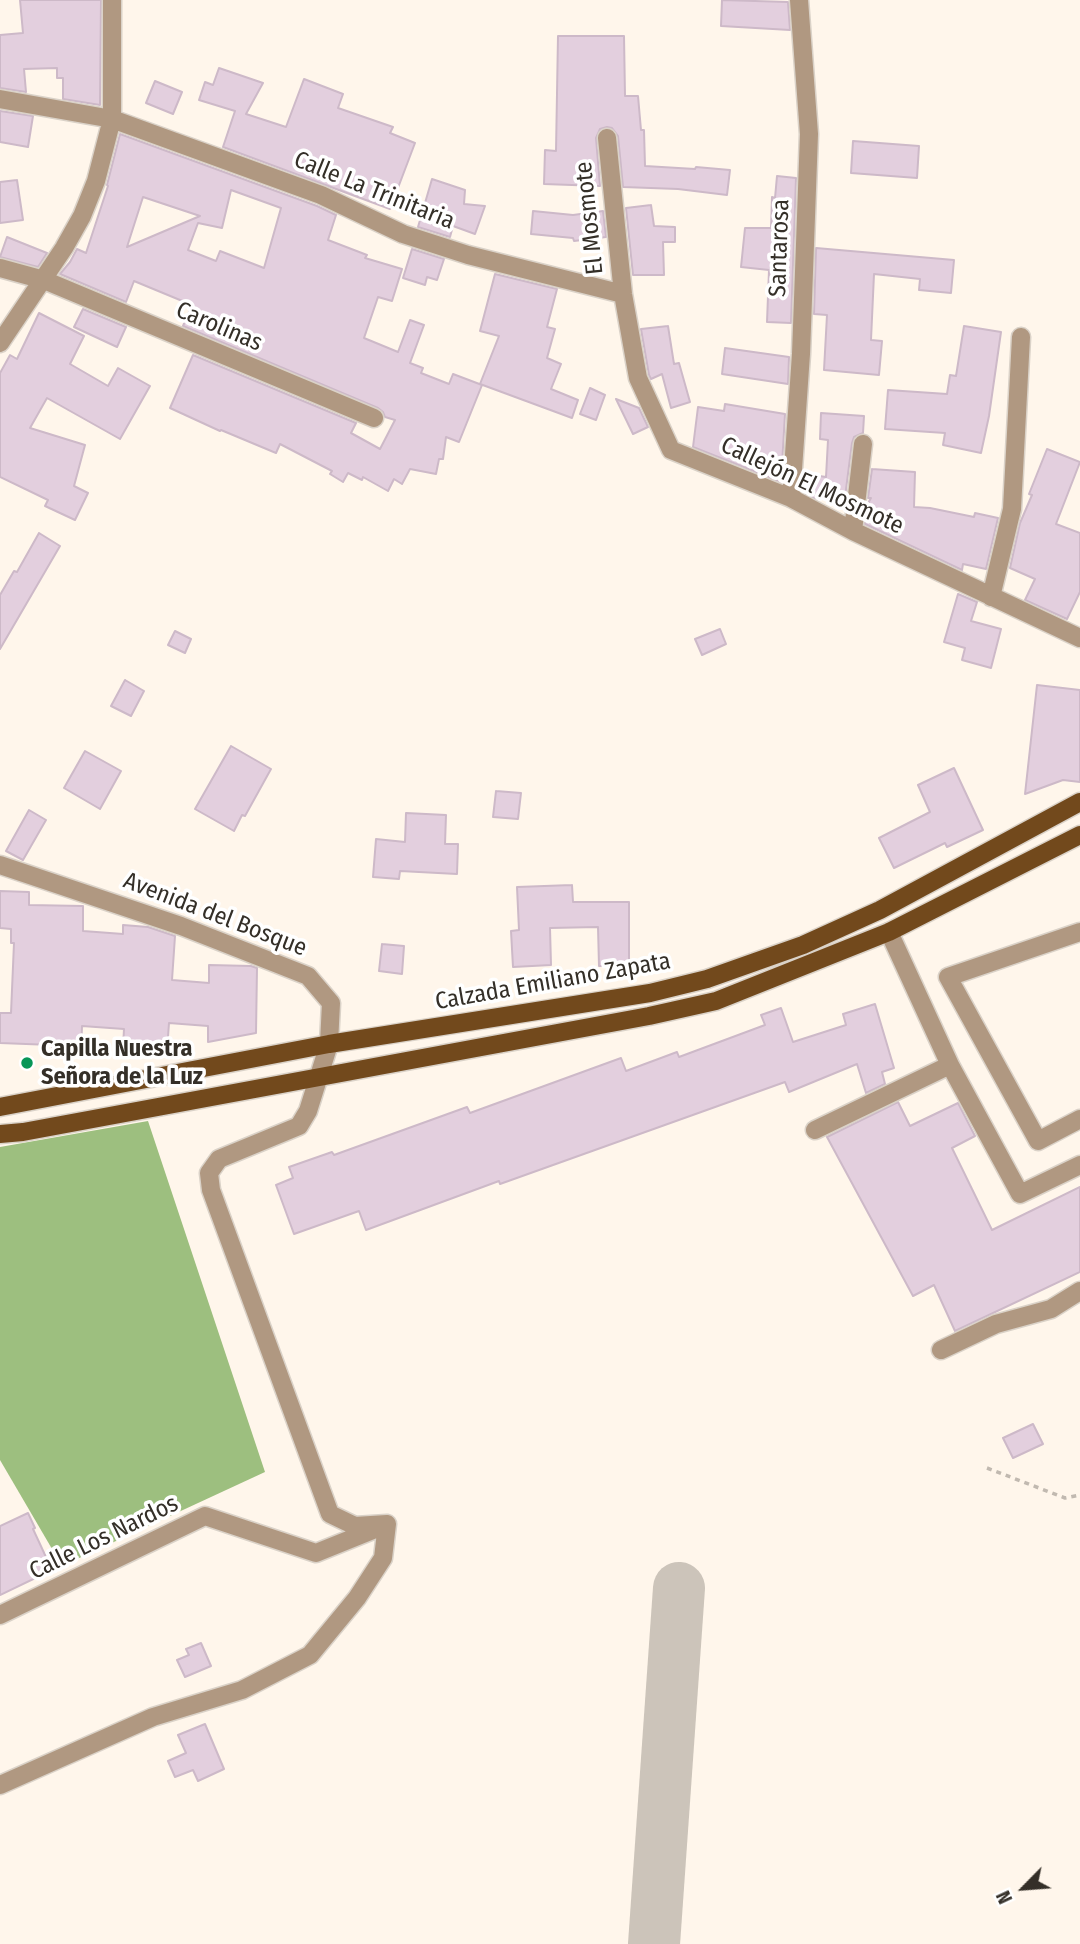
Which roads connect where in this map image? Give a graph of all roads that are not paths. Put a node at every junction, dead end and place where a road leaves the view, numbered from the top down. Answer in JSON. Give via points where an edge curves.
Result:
{"nodes":[{"id":1,"x":112,"y":0,"type":"edge"},
{"id":2,"x":799,"y":0,"type":"edge"},
{"id":3,"x":0,"y":99,"type":"edge"},
{"id":4,"x":112,"y":119,"type":"junction"},
{"id":5,"x":607,"y":138,"type":"dead end"},
{"id":6,"x":0,"y":268,"type":"edge"},
{"id":7,"x":44,"y":280,"type":"junction"},
{"id":8,"x":623,"y":294,"type":"junction"},
{"id":9,"x":1021,"y":337,"type":"dead end"},
{"id":10,"x":0,"y":343,"type":"edge"},
{"id":11,"x":374,"y":418,"type":"dead end"},
{"id":12,"x":863,"y":444,"type":"dead end"},
{"id":13,"x":791,"y":498,"type":"junction"},
{"id":14,"x":853,"y":531,"type":"junction"},
{"id":15,"x":991,"y":597,"type":"junction"},
{"id":16,"x":1080,"y":638,"type":"edge"},
{"id":17,"x":1080,"y":802,"type":"edge"},
{"id":18,"x":1080,"y":835,"type":"edge"},
{"id":19,"x":0,"y":865,"type":"edge"},
{"id":20,"x":889,"y":932,"type":"junction"},
{"id":21,"x":1080,"y":932,"type":"edge"},
{"id":22,"x":329,"y":1044,"type":"junction"},
{"id":23,"x":950,"y":1065,"type":"junction"},
{"id":24,"x":320,"y":1077,"type":"junction"},
{"id":25,"x":0,"y":1107,"type":"edge"},
{"id":26,"x":1080,"y":1119,"type":"edge"},
{"id":27,"x":815,"y":1130,"type":"dead end"},
{"id":28,"x":0,"y":1134,"type":"edge"},
{"id":29,"x":1080,"y":1165,"type":"edge"},
{"id":30,"x":1080,"y":1291,"type":"edge"},
{"id":31,"x":941,"y":1350,"type":"dead end"},
{"id":32,"x":387,"y":1524,"type":"junction"},
{"id":33,"x":0,"y":1615,"type":"edge"},
{"id":34,"x":0,"y":1785,"type":"edge"}],
"edges":[{"from":1,"to":4,"type":"street"},
{"from":2,"to":13,"type":"street","name":"Santarosa","via":[[809,134]]},
{"from":3,"to":4,"type":"street","name":"Calle La Trinitaria"},
{"from":4,"to":7,"type":"street","via":[[82,216]]},
{"from":4,"to":8,"type":"street","name":"Calle La Trinitaria","via":[[321,195],[403,234]]},
{"from":5,"to":8,"type":"street","name":"El Mosmote"},
{"from":6,"to":7,"type":"street","name":"Carolinas"},
{"from":7,"to":10,"type":"street"},
{"from":7,"to":11,"type":"street","name":"Carolinas"},
{"from":8,"to":13,"type":"street","name":"Callejón El Mosmote","via":[[638,378],[671,450]]},
{"from":9,"to":15,"type":"street","via":[[1012,509]]},
{"from":12,"to":14,"type":"street"},
{"from":13,"to":14,"type":"street","name":"Callejón El Mosmote"},
{"from":14,"to":15,"type":"street","name":"Callejón El Mosmote"},
{"from":15,"to":16,"type":"street","name":"Callejón El Mosmote"},
{"from":17,"to":22,"type":"main road","name":"Calzada Emiliano Zapata","via":[[880,910],[803,945],[707,979],[650,993]]},
{"from":18,"to":20,"type":"main road","name":"Calzada Emiliano Zapata"},
{"from":19,"to":22,"type":"street","name":"Avenida del Bosque","via":[[181,926],[308,976],[331,1003]]},
{"from":20,"to":23,"type":"street"},
{"from":20,"to":24,"type":"main road","name":"Calzada Emiliano Zapata","via":[[716,1001]]},
{"from":21,"to":26,"type":"street","via":[[948,976],[1038,1141]]},
{"from":22,"to":24,"type":"street","name":"Avenida del Bosque"},
{"from":22,"to":25,"type":"main road","name":"Calzada Emiliano Zapata"},
{"from":23,"to":27,"type":"street"},
{"from":23,"to":29,"type":"street","via":[[1020,1194]]},
{"from":24,"to":28,"type":"main road","name":"Calzada Emiliano Zapata"},
{"from":24,"to":32,"type":"street","name":"Avenida del Bosque","via":[[299,1126],[219,1159],[209,1173],[211,1190],[330,1514],[355,1526]]},
{"from":30,"to":31,"type":"street","via":[[1051,1309],[996,1324]]},
{"from":32,"to":33,"type":"street","name":"Calle Los Nardos","via":[[316,1553],[205,1516]]},
{"from":32,"to":34,"type":"street","via":[[383,1558],[310,1655],[242,1690],[153,1717]]}]}
